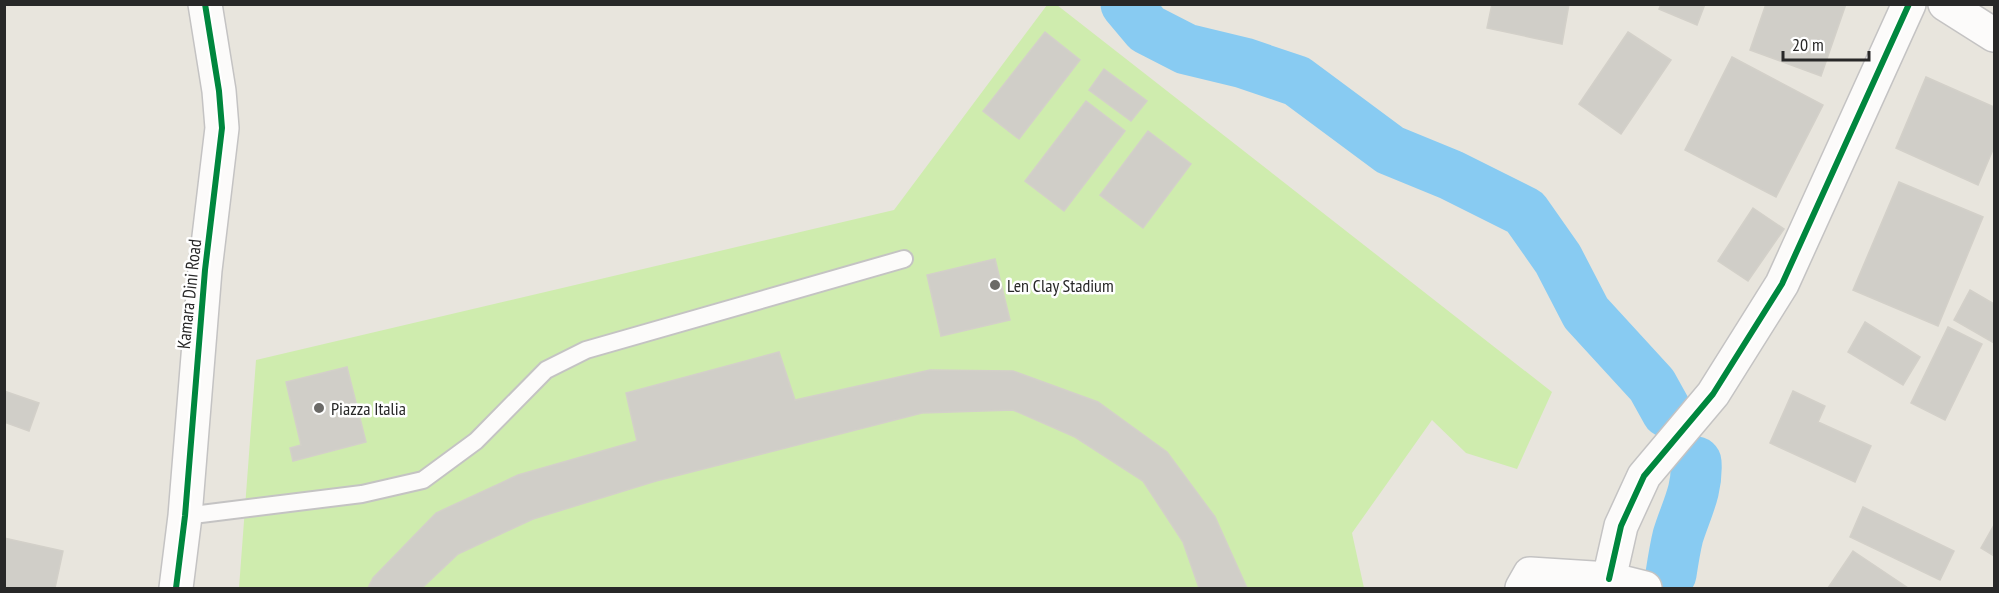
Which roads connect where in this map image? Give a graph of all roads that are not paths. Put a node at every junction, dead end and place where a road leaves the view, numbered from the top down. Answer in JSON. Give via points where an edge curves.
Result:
{"nodes":[{"id":1,"x":205,"y":4,"type":"edge"},
{"id":2,"x":1909,"y":4,"type":"edge"},
{"id":3,"x":1945,"y":4,"type":"edge"},
{"id":4,"x":1995,"y":35,"type":"edge"},
{"id":5,"x":904,"y":259,"type":"dead end"},
{"id":6,"x":185,"y":516,"type":"junction"},
{"id":7,"x":1609,"y":579,"type":"junction"},
{"id":8,"x":176,"y":588,"type":"edge"},
{"id":9,"x":1522,"y":588,"type":"edge"},
{"id":10,"x":1645,"y":588,"type":"edge"}],
"edges":[{"from":1,"to":6,"type":"street","name":"Kamara Dini Road","via":[[222,128],[205,270]]},
{"from":2,"to":7,"type":"street","via":[[1782,284],[1713,394],[1644,476],[1621,526]]},
{"from":3,"to":4,"type":"street"},
{"from":5,"to":6,"type":"lane","via":[[586,350],[546,370],[476,441],[423,480],[362,494]]},
{"from":6,"to":8,"type":"street","name":"Kamara Dini Road"},
{"from":7,"to":9,"type":"street","via":[[1530,574]]},
{"from":7,"to":10,"type":"street"}]}
